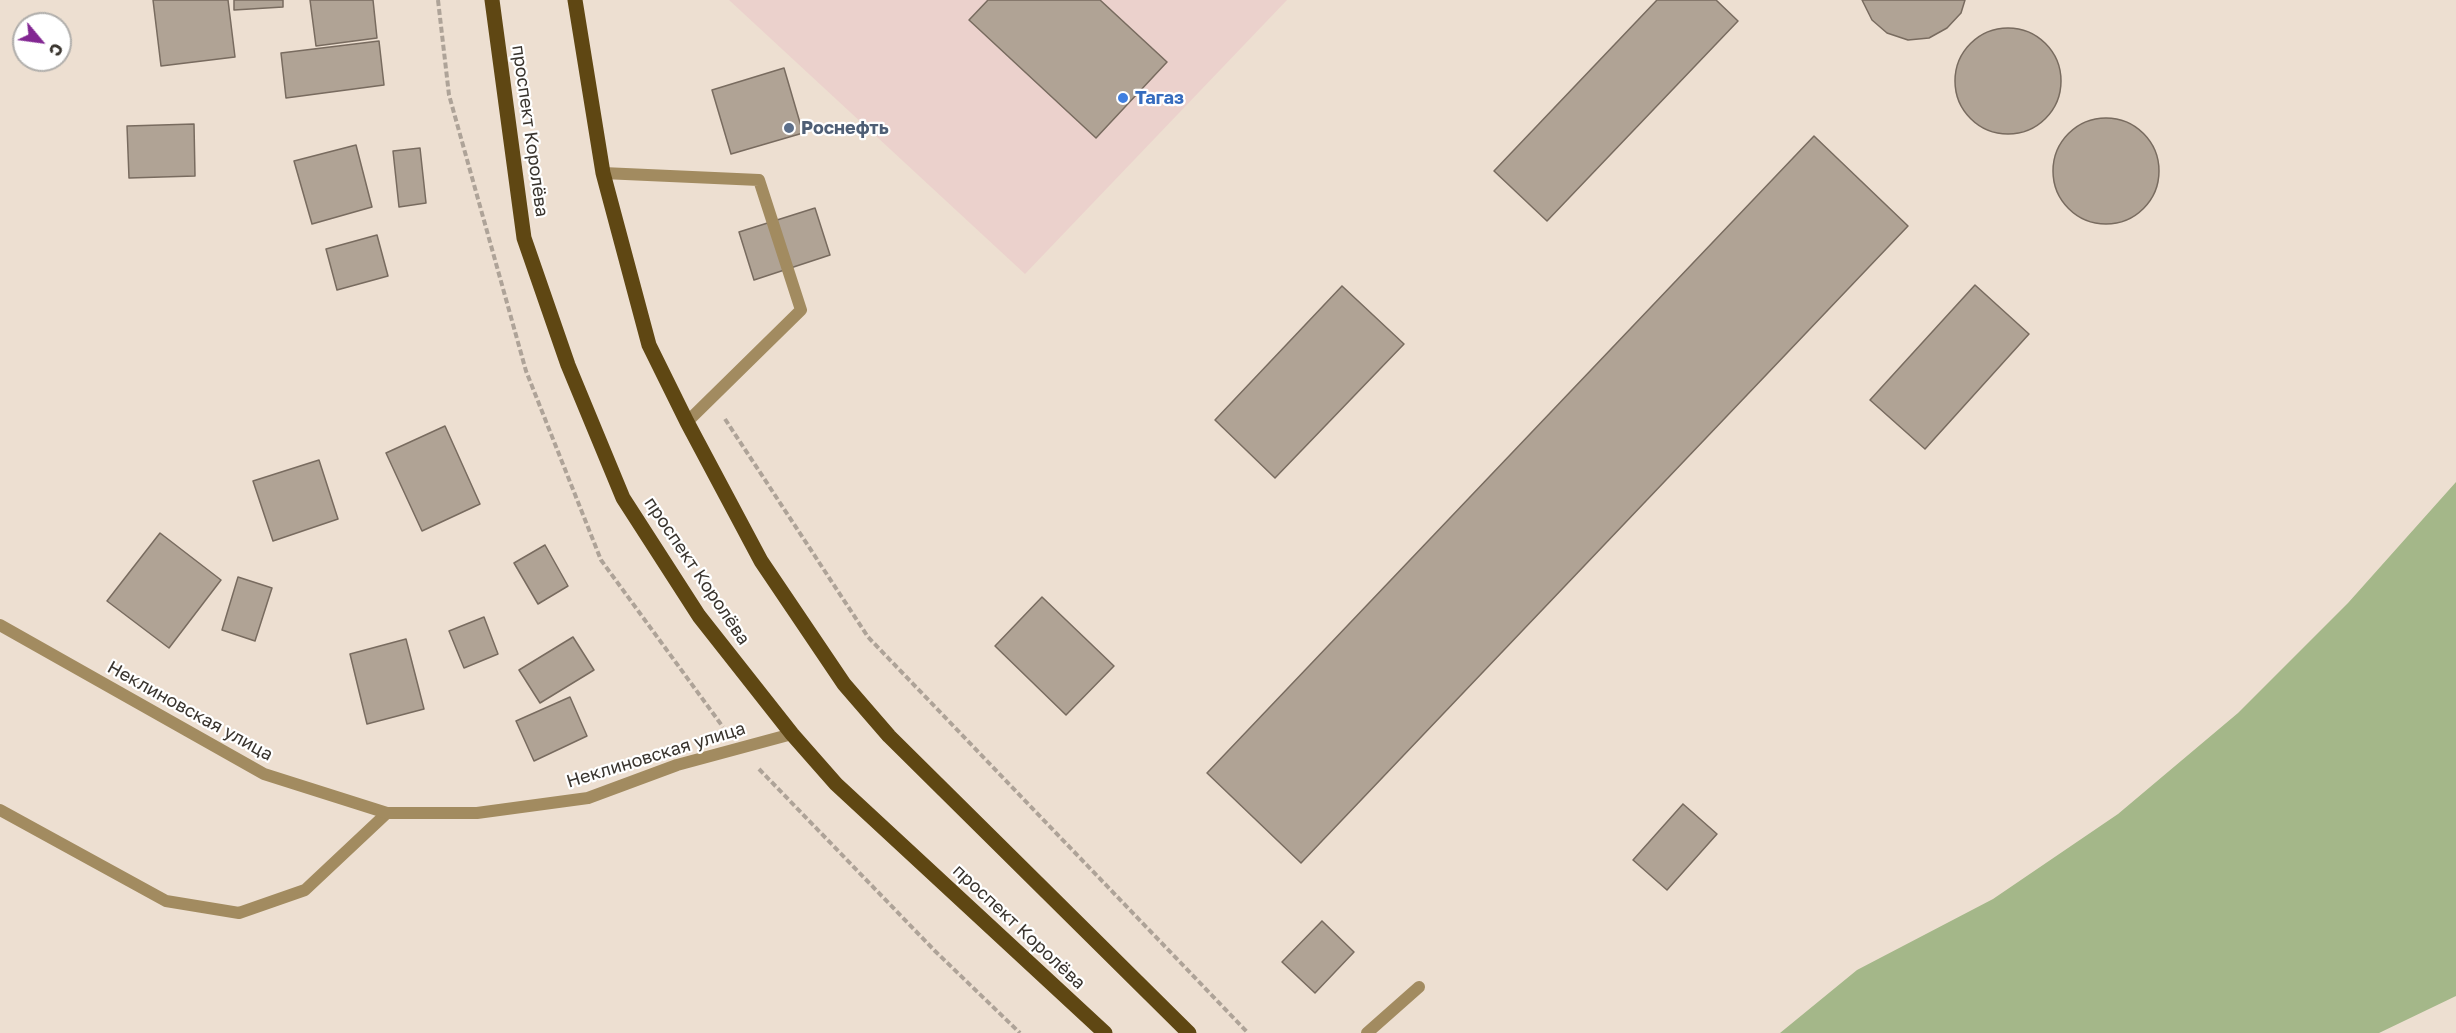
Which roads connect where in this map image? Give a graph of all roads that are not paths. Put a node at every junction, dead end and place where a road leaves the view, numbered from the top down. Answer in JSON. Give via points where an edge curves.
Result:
{"nodes":[{"id":1,"x":492,"y":0,"type":"edge"},
{"id":2,"x":575,"y":0,"type":"edge"},
{"id":3,"x":603,"y":172,"type":"junction"},
{"id":4,"x":687,"y":422,"type":"junction"},
{"id":5,"x":0,"y":625,"type":"edge"},
{"id":6,"x":792,"y":734,"type":"junction"},
{"id":7,"x":0,"y":810,"type":"edge"},
{"id":8,"x":387,"y":813,"type":"junction"},
{"id":9,"x":1419,"y":987,"type":"dead end"},
{"id":10,"x":1104,"y":1033,"type":"edge"},
{"id":11,"x":1189,"y":1033,"type":"edge"},
{"id":12,"x":1367,"y":1033,"type":"edge"}],
"edges":[{"from":1,"to":6,"type":"main road","name":"проспект Королёва","via":[[524,238],[568,365],[623,498],[699,616]]},
{"from":2,"to":3,"type":"main road"},
{"from":3,"to":4,"type":"main road","via":[[649,345]]},
{"from":3,"to":4,"type":"street","via":[[759,180],[801,310]]},
{"from":4,"to":11,"type":"main road","via":[[761,561],[844,684],[889,736]]},
{"from":5,"to":8,"type":"street","name":"Неклиновская улица","via":[[264,774]]},
{"from":6,"to":8,"type":"street","name":"Неклиновская улица","via":[[677,765],[588,798],[477,813]]},
{"from":6,"to":10,"type":"main road","name":"проспект Королёва","via":[[836,784]]},
{"from":7,"to":8,"type":"street","via":[[166,902],[239,913],[305,890]]},
{"from":9,"to":12,"type":"street"}]}
